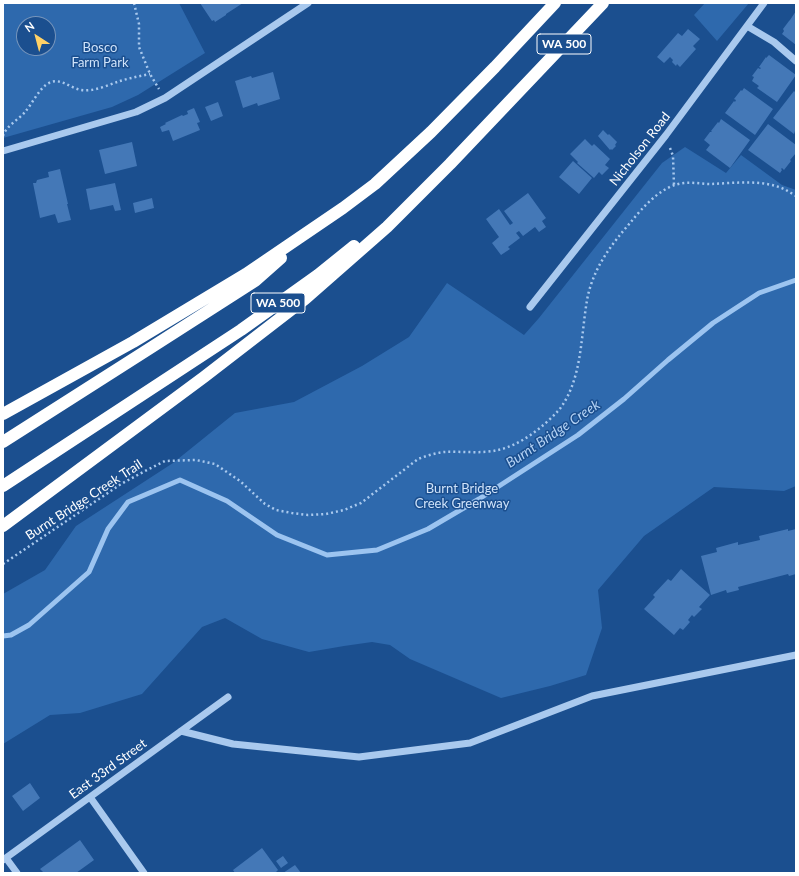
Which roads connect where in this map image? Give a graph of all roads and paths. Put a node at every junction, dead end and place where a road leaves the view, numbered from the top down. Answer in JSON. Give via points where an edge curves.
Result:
{"nodes":[{"id":1,"x":134,"y":3,"type":"edge"},
{"id":2,"x":308,"y":3,"type":"edge"},
{"id":3,"x":555,"y":3,"type":"edge"},
{"id":4,"x":603,"y":3,"type":"edge"},
{"id":5,"x":764,"y":3,"type":"edge"},
{"id":6,"x":747,"y":26,"type":"junction"},
{"id":7,"x":796,"y":61,"type":"edge"},
{"id":8,"x":150,"y":74,"type":"junction"},
{"id":9,"x":524,"y":86,"type":"junction"},
{"id":10,"x":165,"y":98,"type":"junction"},
{"id":11,"x":666,"y":135,"type":"junction"},
{"id":12,"x":3,"y":136,"type":"edge"},
{"id":13,"x":3,"y":151,"type":"edge"},
{"id":14,"x":674,"y":185,"type":"junction"},
{"id":15,"x":796,"y":196,"type":"edge"},
{"id":16,"x":342,"y":208,"type":"junction"},
{"id":17,"x":530,"y":306,"type":"dead end"},
{"id":18,"x":3,"y":414,"type":"edge"},
{"id":19,"x":3,"y":442,"type":"edge"},
{"id":20,"x":3,"y":486,"type":"edge"},
{"id":21,"x":3,"y":526,"type":"edge"},
{"id":22,"x":3,"y":564,"type":"edge"},
{"id":23,"x":796,"y":654,"type":"edge"},
{"id":24,"x":228,"y":697,"type":"dead end"},
{"id":25,"x":181,"y":731,"type":"junction"},
{"id":26,"x":90,"y":797,"type":"junction"},
{"id":27,"x":4,"y":859,"type":"edge"},
{"id":28,"x":17,"y":873,"type":"edge"},
{"id":29,"x":144,"y":873,"type":"edge"}],
"edges":[{"from":1,"to":8,"type":"path","via":[[139,24],[139,47]]},
{"from":2,"to":10,"type":"street"},
{"from":3,"to":16,"type":"highway","number":"WA 500","via":[[431,132],[375,184]]},
{"from":4,"to":9,"type":"highway","number":"WA 500"},
{"from":5,"to":6,"type":"street","name":"Nicholson Road"},
{"from":6,"to":7,"type":"street","via":[[774,42]]},
{"from":6,"to":11,"type":"street","name":"Nicholson Road"},
{"from":8,"to":10,"type":"path"},
{"from":8,"to":12,"type":"path","via":[[82,90],[60,81],[49,83]]},
{"from":9,"to":20,"type":"highway","number":"WA 500","via":[[384,223],[318,275],[241,330]]},
{"from":9,"to":21,"type":"highway","via":[[387,227],[305,299],[204,378]]},
{"from":10,"to":13,"type":"street","via":[[136,112]]},
{"from":11,"to":14,"type":"path","via":[[673,156]]},
{"from":11,"to":17,"type":"street","name":"Nicholson Road"},
{"from":14,"to":15,"type":"path","name":"Burnt Bridge Creek Trail","via":[[734,182],[770,184]]},
{"from":14,"to":22,"type":"path","name":"Burnt Bridge Creek Trail","via":[[641,209],[601,261],[588,295],[575,379],[569,394],[560,410],[520,442],[498,450],[428,455],[418,459],[361,503],[344,510],[308,515],[276,510],[265,504],[240,481],[215,464],[196,460],[165,461],[121,484]]},
{"from":16,"to":18,"type":"highway","via":[[246,274],[133,342]]},
{"from":16,"to":19,"type":"highway","number":"WA 500","via":[[255,281]]},
{"from":23,"to":25,"type":"street","via":[[592,696],[470,743],[359,757],[233,744]]},
{"from":24,"to":25,"type":"street","name":"East 33rd Street"},
{"from":25,"to":26,"type":"street","name":"East 33rd Street"},
{"from":26,"to":27,"type":"street","name":"East 33rd Street"},
{"from":26,"to":29,"type":"street"},
{"from":27,"to":28,"type":"street"}]}
